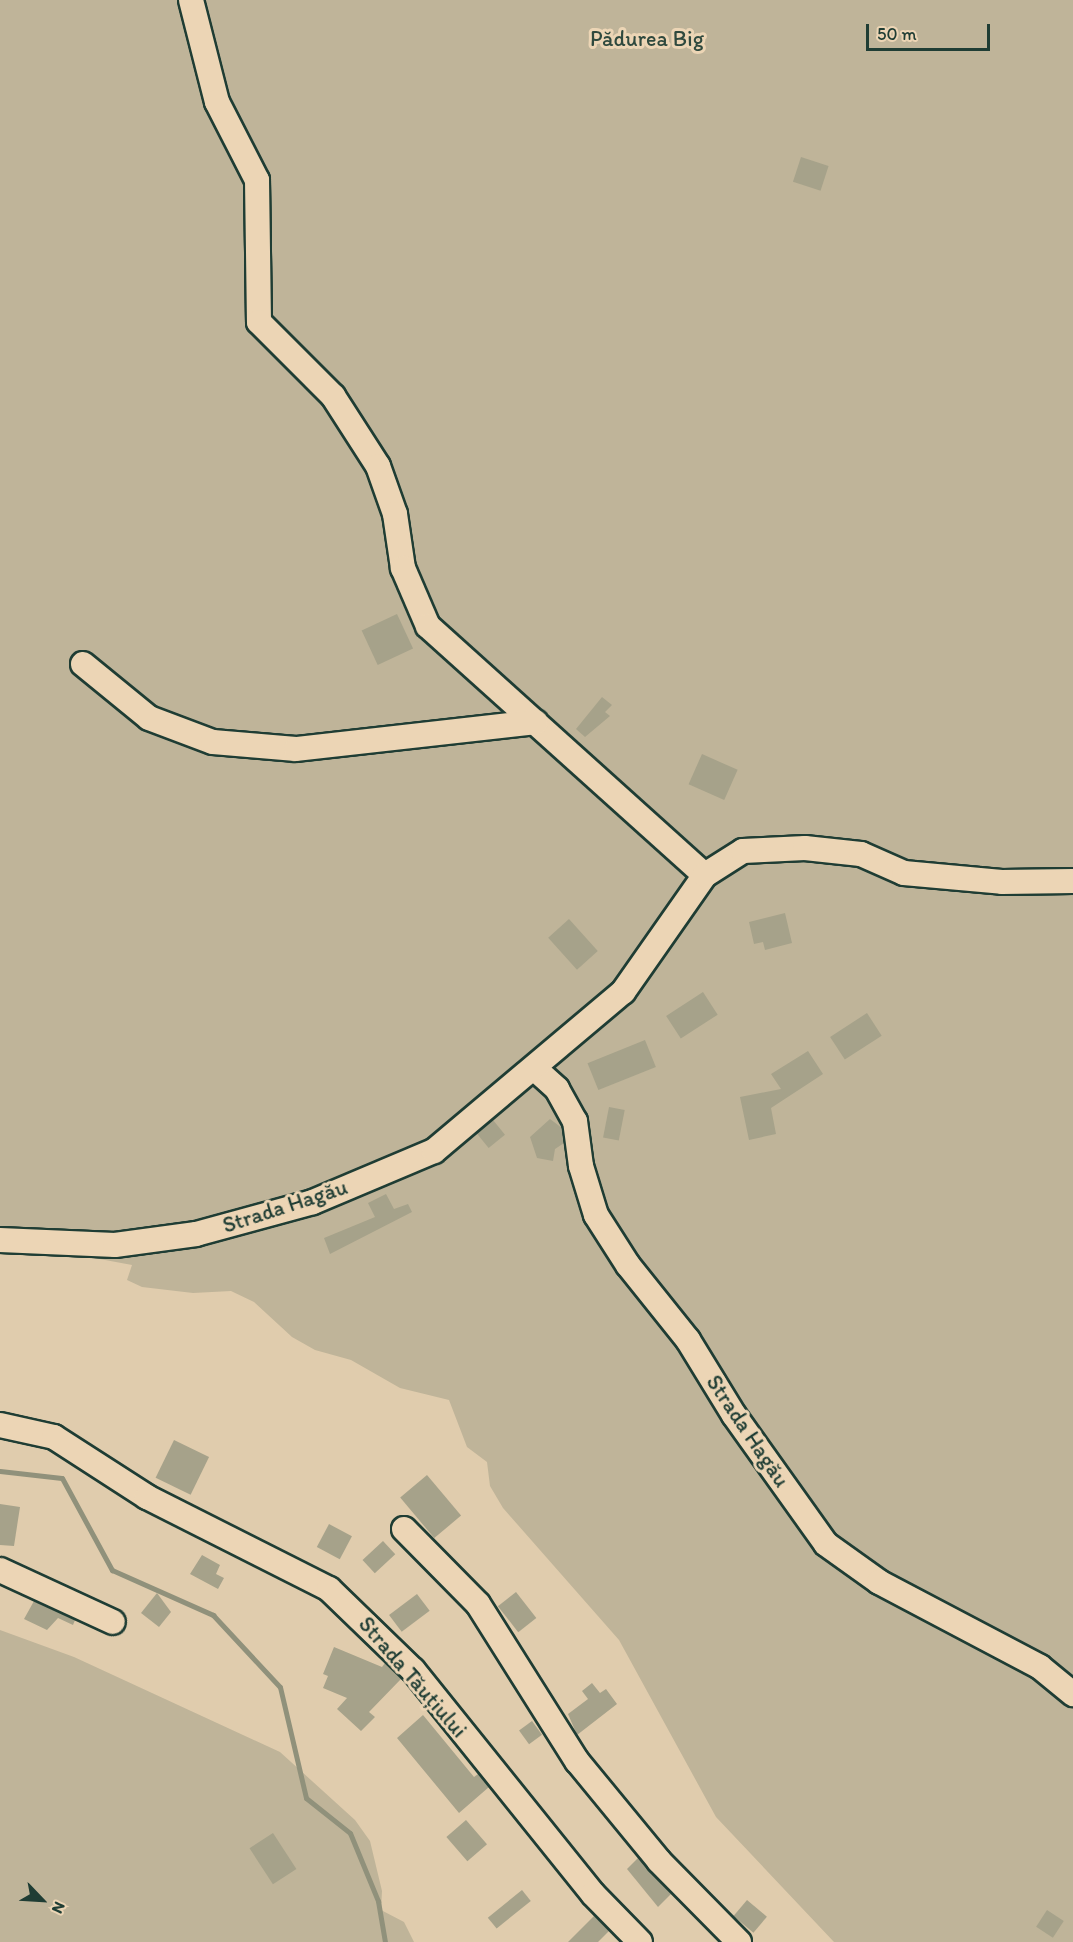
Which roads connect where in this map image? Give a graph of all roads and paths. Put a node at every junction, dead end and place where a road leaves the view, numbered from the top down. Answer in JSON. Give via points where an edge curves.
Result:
{"nodes":[{"id":1,"x":191,"y":0,"type":"edge"},
{"id":2,"x":83,"y":664,"type":"dead end"},
{"id":3,"x":535,"y":722,"type":"junction"},
{"id":4,"x":705,"y":875,"type":"junction"},
{"id":5,"x":1073,"y":881,"type":"edge"},
{"id":6,"x":534,"y":1068,"type":"junction"},
{"id":7,"x":0,"y":1240,"type":"edge"},
{"id":8,"x":0,"y":1425,"type":"edge"},
{"id":9,"x":404,"y":1530,"type":"dead end"},
{"id":10,"x":0,"y":1570,"type":"edge"},
{"id":11,"x":113,"y":1622,"type":"dead end"},
{"id":12,"x":1073,"y":1694,"type":"edge"},
{"id":13,"x":640,"y":1942,"type":"edge"},
{"id":14,"x":739,"y":1942,"type":"edge"}],
"edges":[{"from":1,"to":3,"type":"street","via":[[217,102],[257,180],[259,322],[333,396],[378,466],[395,514],[403,568],[428,626]]},
{"from":2,"to":3,"type":"street","via":[[149,718],[213,742],[296,749]]},
{"from":3,"to":4,"type":"street"},
{"from":4,"to":5,"type":"street","via":[[743,851],[805,848],[861,854],[904,873],[1002,882]]},
{"from":4,"to":6,"type":"street","name":"Strada Hagău","via":[[624,992]]},
{"from":6,"to":7,"type":"street","name":"Strada Hagău","via":[[434,1151],[314,1202],[196,1233],[115,1245]]},
{"from":6,"to":12,"type":"street","name":"Strada Hagău","via":[[557,1089],[575,1121],[581,1166],[596,1215],[628,1265],[688,1340],[734,1415],[826,1544],[879,1582],[1040,1667]]},
{"from":8,"to":13,"type":"street","name":"Strada Tăuțiului","via":[[54,1437],[147,1497],[307,1575],[338,1596],[413,1670],[592,1894]]},
{"from":9,"to":14,"type":"street","via":[[478,1604],[578,1761],[659,1861]]},
{"from":10,"to":11,"type":"street"}]}
